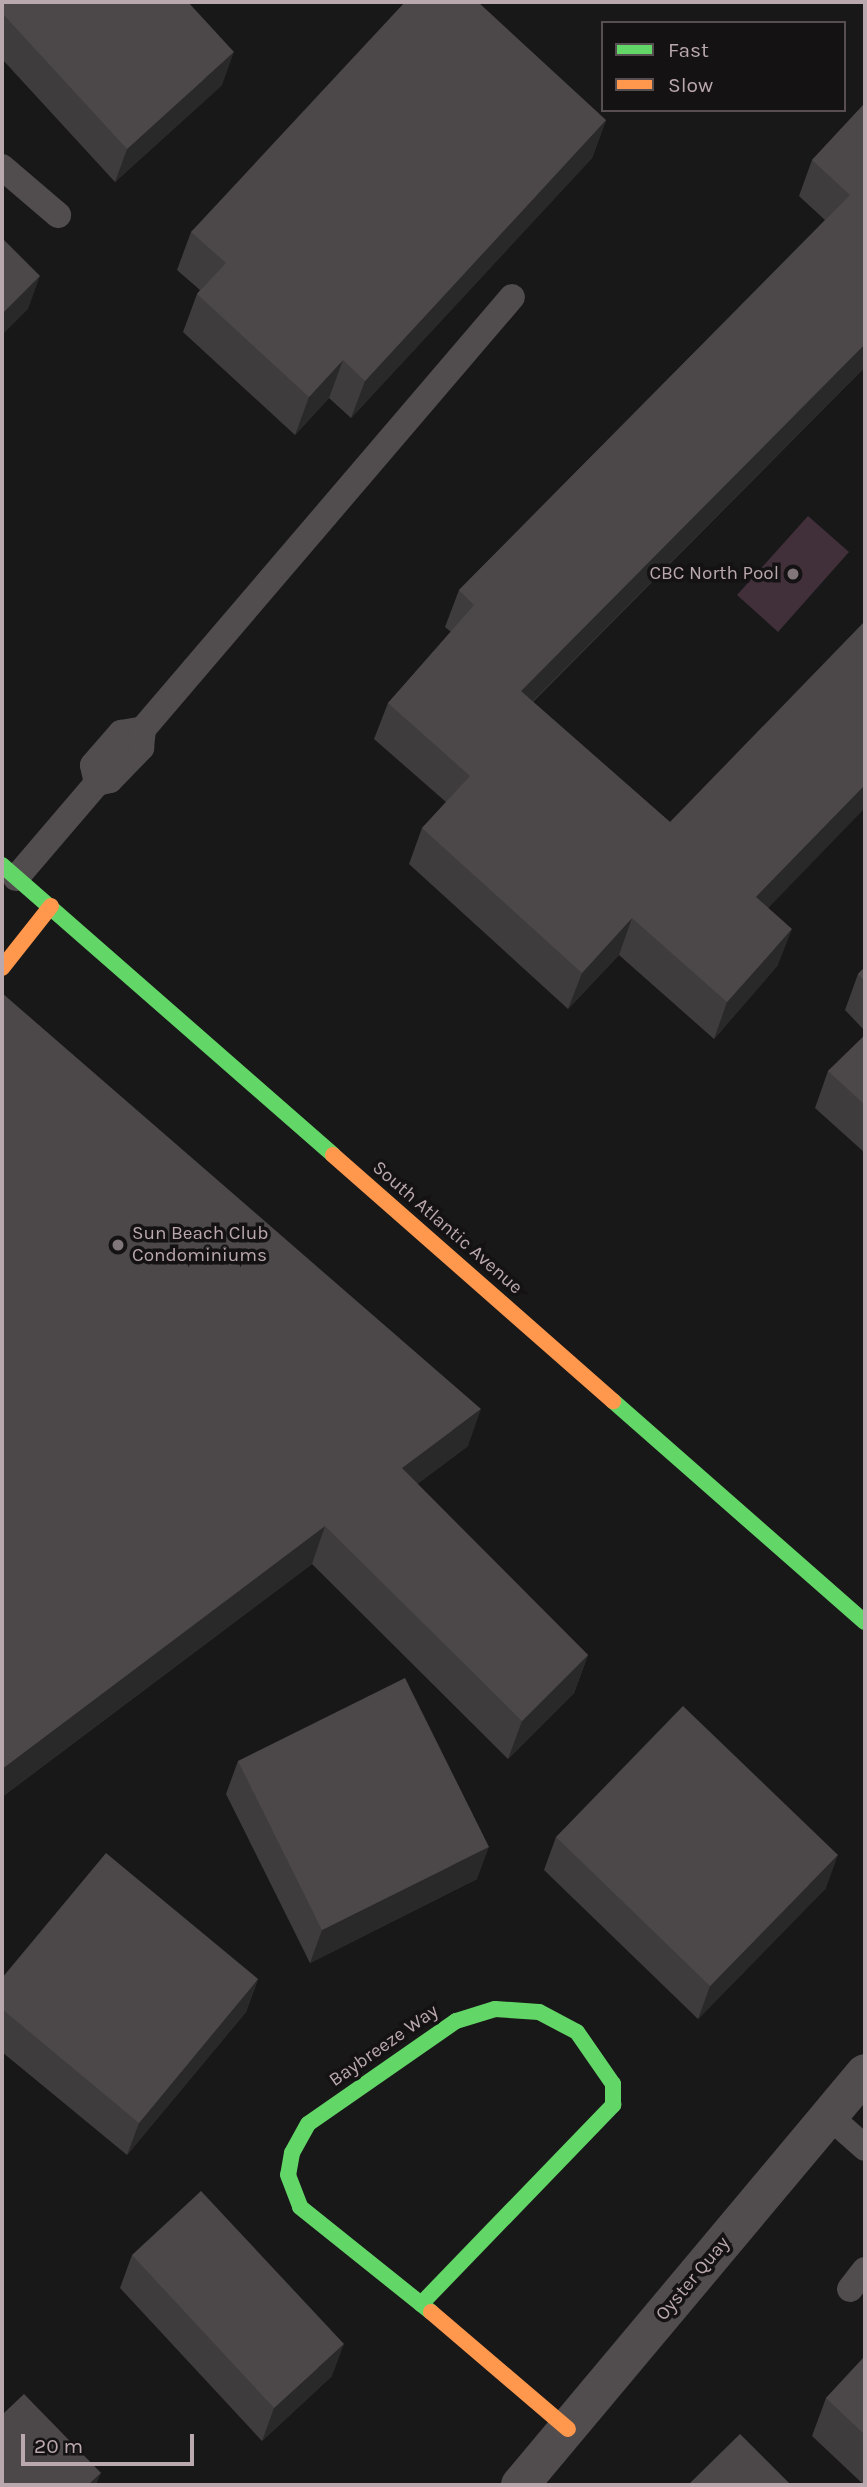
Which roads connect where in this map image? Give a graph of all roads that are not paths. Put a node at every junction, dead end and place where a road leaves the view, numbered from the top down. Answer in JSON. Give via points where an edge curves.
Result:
{"nodes":[{"id":1,"x":2,"y":167,"type":"edge"},
{"id":2,"x":58,"y":215,"type":"dead end"},
{"id":3,"x":512,"y":297,"type":"dead end"},
{"id":4,"x":6,"y":871,"type":"edge"},
{"id":5,"x":51,"y":906,"type":"junction"},
{"id":6,"x":2,"y":968,"type":"edge"},
{"id":7,"x":865,"y":1622,"type":"edge"},
{"id":8,"x":865,"y":2073,"type":"edge"},
{"id":9,"x":829,"y":2116,"type":"junction"},
{"id":10,"x":865,"y":2148,"type":"edge"},
{"id":11,"x":421,"y":2304,"type":"junction"},
{"id":12,"x":568,"y":2429,"type":"junction"},
{"id":13,"x":520,"y":2485,"type":"edge"}],
"edges":[{"from":1,"to":2,"type":"lane"},
{"from":3,"to":4,"type":"lane","via":[[143,729],[121,733],[93,765],[97,783]]},
{"from":4,"to":5,"type":"street","name":"South Atlantic Avenue"},
{"from":5,"to":6,"type":"street"},
{"from":5,"to":7,"type":"street","name":"South Atlantic Avenue"},
{"from":8,"to":9,"type":"street","name":"Oyster Quay"},
{"from":9,"to":10,"type":"lane"},
{"from":9,"to":12,"type":"street","name":"Oyster Quay"},
{"from":11,"to":11,"type":"street","name":"Baybreeze Way","via":[[300,2207],[288,2175],[292,2152],[308,2124],[456,2021],[495,2009],[539,2012],[577,2032],[613,2084],[613,2105]]},
{"from":11,"to":12,"type":"street","name":"Baybreeze Way"},
{"from":12,"to":13,"type":"street","name":"Oyster Quay"}]}
